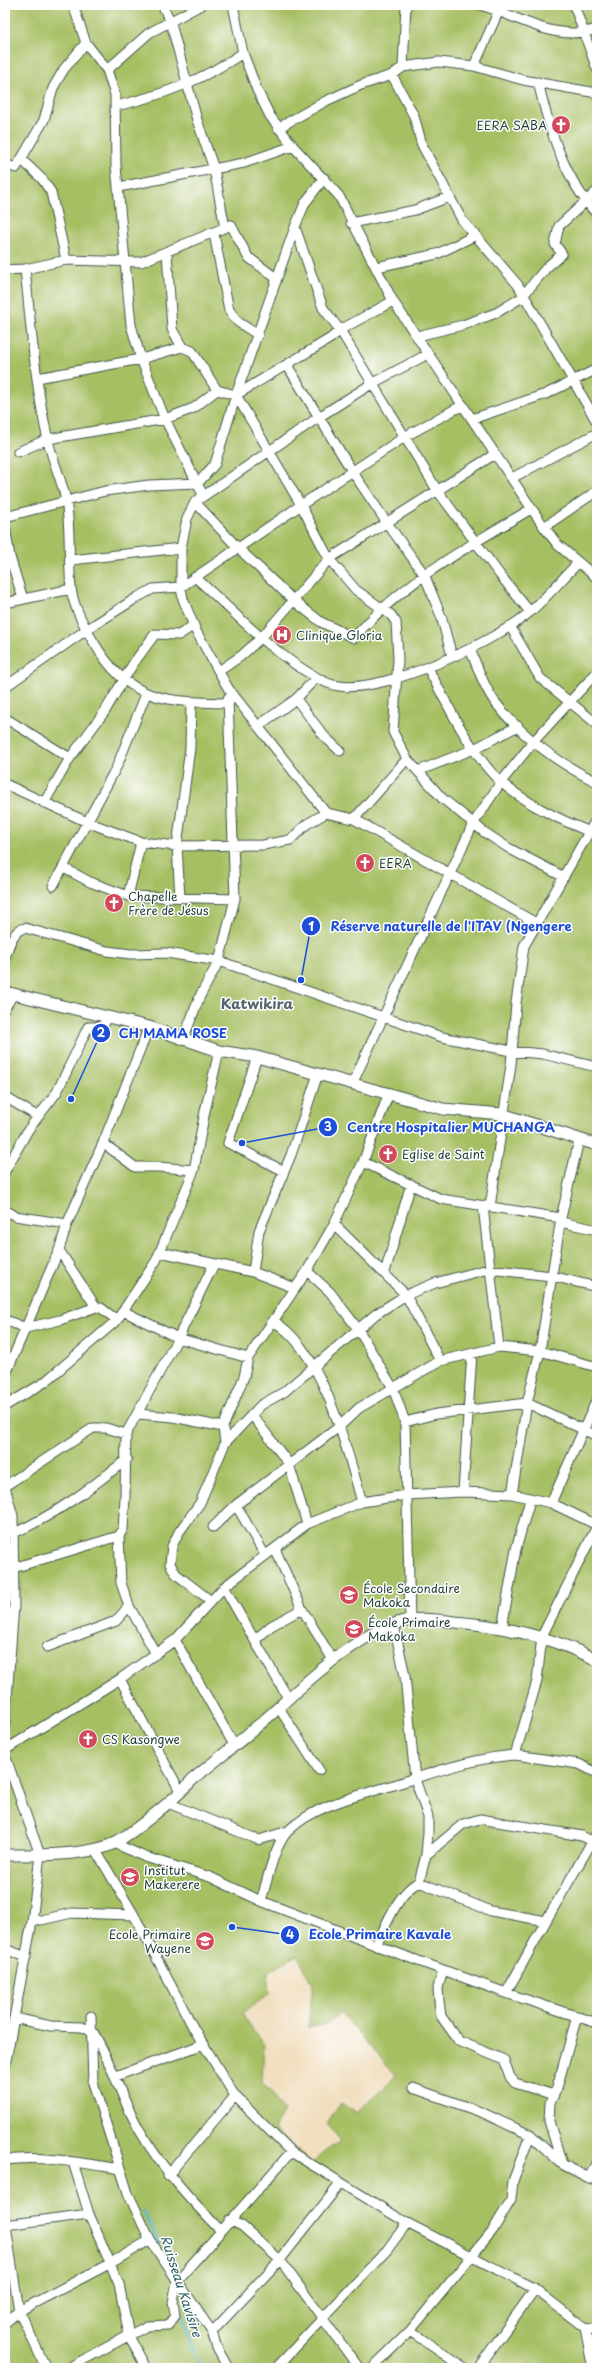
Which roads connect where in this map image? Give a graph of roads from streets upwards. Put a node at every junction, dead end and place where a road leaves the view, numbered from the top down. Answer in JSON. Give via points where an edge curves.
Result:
{"nodes":[{"id":1,"x":73,"y":5,"type":"edge"},
{"id":2,"x":162,"y":5,"type":"edge"},
{"id":3,"x":200,"y":5,"type":"edge"},
{"id":4,"x":233,"y":5,"type":"edge"},
{"id":5,"x":406,"y":5,"type":"edge"},
{"id":6,"x":480,"y":5,"type":"edge"},
{"id":7,"x":574,"y":5,"type":"edge"},
{"id":8,"x":500,"y":8,"type":"edge"},
{"id":9,"x":170,"y":20,"type":"junction"},
{"id":10,"x":597,"y":29,"type":"edge"},
{"id":11,"x":583,"y":33,"type":"junction"},
{"id":12,"x":86,"y":44,"type":"junction"},
{"id":13,"x":243,"y":53,"type":"junction"},
{"id":14,"x":474,"y":66,"type":"junction"},
{"id":15,"x":403,"y":67,"type":"junction"},
{"id":16,"x":597,"y":69,"type":"edge"},
{"id":17,"x":107,"y":70,"type":"junction"},
{"id":18,"x":392,"y":75,"type":"junction"},
{"id":19,"x":538,"y":82,"type":"junction"},
{"id":20,"x":187,"y":84,"type":"junction"},
{"id":21,"x":597,"y":93,"type":"edge"},
{"id":22,"x":116,"y":106,"type":"junction"},
{"id":23,"x":278,"y":128,"type":"junction"},
{"id":24,"x":293,"y":146,"type":"junction"},
{"id":25,"x":21,"y":159,"type":"junction"},
{"id":26,"x":5,"y":164,"type":"edge"},
{"id":27,"x":214,"y":169,"type":"junction"},
{"id":28,"x":324,"y":178,"type":"junction"},
{"id":29,"x":119,"y":187,"type":"junction"},
{"id":30,"x":597,"y":191,"type":"edge"},
{"id":31,"x":449,"y":197,"type":"junction"},
{"id":32,"x":585,"y":201,"type":"junction"},
{"id":33,"x":597,"y":214,"type":"edge"},
{"id":34,"x":351,"y":223,"type":"junction"},
{"id":35,"x":295,"y":227,"type":"junction"},
{"id":36,"x":225,"y":228,"type":"junction"},
{"id":37,"x":214,"y":234,"type":"junction"},
{"id":38,"x":476,"y":235,"type":"junction"},
{"id":39,"x":167,"y":252,"type":"junction"},
{"id":40,"x":66,"y":260,"type":"junction"},
{"id":41,"x":124,"y":262,"type":"junction"},
{"id":42,"x":377,"y":268,"type":"junction"},
{"id":43,"x":25,"y":269,"type":"junction"},
{"id":44,"x":5,"y":270,"type":"edge"},
{"id":45,"x":276,"y":278,"type":"junction"},
{"id":46,"x":523,"y":296,"type":"junction"},
{"id":47,"x":393,"y":301,"type":"junction"},
{"id":48,"x":340,"y":330,"type":"junction"},
{"id":49,"x":258,"y":335,"type":"junction"},
{"id":50,"x":417,"y":336,"type":"junction"},
{"id":51,"x":182,"y":347,"type":"junction"},
{"id":52,"x":428,"y":354,"type":"junction"},
{"id":53,"x":141,"y":359,"type":"junction"},
{"id":54,"x":287,"y":365,"type":"junction"},
{"id":55,"x":597,"y":368,"type":"edge"},
{"id":56,"x":37,"y":378,"type":"junction"},
{"id":57,"x":574,"y":381,"type":"junction"},
{"id":58,"x":373,"y":383,"type":"junction"},
{"id":59,"x":217,"y":390,"type":"junction"},
{"id":60,"x":236,"y":395,"type":"junction"},
{"id":61,"x":463,"y":405,"type":"junction"},
{"id":62,"x":319,"y":417,"type":"junction"},
{"id":63,"x":165,"y":419,"type":"junction"},
{"id":64,"x":472,"y":419,"type":"junction"},
{"id":65,"x":597,"y":422,"type":"edge"},
{"id":66,"x":597,"y":433,"type":"edge"},
{"id":67,"x":406,"y":436,"type":"junction"},
{"id":68,"x":48,"y":439,"type":"junction"},
{"id":69,"x":269,"y":450,"type":"junction"},
{"id":70,"x":18,"y":452,"type":"dead end"},
{"id":71,"x":495,"y":454,"type":"junction"},
{"id":72,"x":352,"y":471,"type":"junction"},
{"id":73,"x":512,"y":478,"type":"junction"},
{"id":74,"x":198,"y":483,"type":"junction"},
{"id":75,"x":437,"y":490,"type":"junction"},
{"id":76,"x":597,"y":491,"type":"edge"},
{"id":77,"x":203,"y":496,"type":"junction"},
{"id":78,"x":66,"y":500,"type":"junction"},
{"id":79,"x":195,"y":502,"type":"junction"},
{"id":80,"x":301,"y":505,"type":"junction"},
{"id":81,"x":531,"y":509,"type":"junction"},
{"id":82,"x":5,"y":517,"type":"edge"},
{"id":83,"x":386,"y":523,"type":"junction"},
{"id":84,"x":544,"y":527,"type":"junction"},
{"id":85,"x":5,"y":528,"type":"edge"},
{"id":86,"x":475,"y":542,"type":"junction"},
{"id":87,"x":181,"y":548,"type":"junction"},
{"id":88,"x":238,"y":548,"type":"junction"},
{"id":89,"x":329,"y":559,"type":"junction"},
{"id":90,"x":71,"y":560,"type":"junction"},
{"id":91,"x":577,"y":564,"type":"junction"},
{"id":92,"x":424,"y":574,"type":"junction"},
{"id":93,"x":596,"y":574,"type":"edge"},
{"id":94,"x":194,"y":577,"type":"junction"},
{"id":95,"x":181,"y":587,"type":"junction"},
{"id":96,"x":71,"y":589,"type":"junction"},
{"id":97,"x":23,"y":599,"type":"junction"},
{"id":98,"x":294,"y":601,"type":"junction"},
{"id":99,"x":5,"y":603,"type":"edge"},
{"id":100,"x":383,"y":610,"type":"junction"},
{"id":101,"x":530,"y":612,"type":"junction"},
{"id":102,"x":194,"y":625,"type":"junction"},
{"id":103,"x":510,"y":626,"type":"junction"},
{"id":104,"x":86,"y":630,"type":"junction"},
{"id":105,"x":262,"y":637,"type":"junction"},
{"id":106,"x":470,"y":649,"type":"junction"},
{"id":107,"x":452,"y":656,"type":"junction"},
{"id":108,"x":428,"y":668,"type":"junction"},
{"id":109,"x":218,"y":671,"type":"junction"},
{"id":110,"x":597,"y":672,"type":"edge"},
{"id":111,"x":316,"y":678,"type":"junction"},
{"id":112,"x":397,"y":678,"type":"junction"},
{"id":113,"x":124,"y":680,"type":"junction"},
{"id":114,"x":5,"y":687,"type":"edge"},
{"id":115,"x":228,"y":688,"type":"junction"},
{"id":116,"x":146,"y":694,"type":"junction"},
{"id":117,"x":296,"y":699,"type":"junction"},
{"id":118,"x":568,"y":701,"type":"junction"},
{"id":119,"x":191,"y":703,"type":"junction"},
{"id":120,"x":228,"y":703,"type":"junction"},
{"id":121,"x":5,"y":718,"type":"edge"},
{"id":122,"x":597,"y":724,"type":"edge"},
{"id":123,"x":258,"y":726,"type":"junction"},
{"id":124,"x":518,"y":726,"type":"junction"},
{"id":125,"x":534,"y":741,"type":"junction"},
{"id":126,"x":474,"y":749,"type":"junction"},
{"id":127,"x":340,"y":751,"type":"dead end"},
{"id":128,"x":70,"y":758,"type":"junction"},
{"id":129,"x":407,"y":759,"type":"junction"},
{"id":130,"x":418,"y":771,"type":"junction"},
{"id":131,"x":501,"y":782,"type":"junction"},
{"id":132,"x":597,"y":782,"type":"edge"},
{"id":133,"x":5,"y":784,"type":"edge"},
{"id":134,"x":44,"y":803,"type":"junction"},
{"id":135,"x":326,"y":813,"type":"junction"},
{"id":136,"x":354,"y":818,"type":"junction"},
{"id":137,"x":597,"y":818,"type":"edge"},
{"id":138,"x":87,"y":822,"type":"junction"},
{"id":139,"x":473,"y":824,"type":"junction"},
{"id":140,"x":590,"y":832,"type":"junction"},
{"id":141,"x":141,"y":842,"type":"junction"},
{"id":142,"x":233,"y":845,"type":"junction"},
{"id":143,"x":177,"y":846,"type":"junction"},
{"id":144,"x":64,"y":868,"type":"junction"},
{"id":145,"x":450,"y":873,"type":"junction"},
{"id":146,"x":564,"y":876,"type":"junction"},
{"id":147,"x":53,"y":886,"type":"dead end"},
{"id":148,"x":128,"y":896,"type":"junction"},
{"id":149,"x":180,"y":898,"type":"junction"},
{"id":150,"x":235,"y":899,"type":"junction"},
{"id":151,"x":536,"y":923,"type":"junction"},
{"id":152,"x":7,"y":944,"type":"edge"},
{"id":153,"x":5,"y":958,"type":"edge"},
{"id":154,"x":219,"y":961,"type":"junction"},
{"id":155,"x":9,"y":992,"type":"edge"},
{"id":156,"x":5,"y":1008,"type":"edge"},
{"id":157,"x":107,"y":1016,"type":"junction"},
{"id":158,"x":385,"y":1016,"type":"junction"},
{"id":159,"x":149,"y":1027,"type":"junction"},
{"id":160,"x":184,"y":1037,"type":"junction"},
{"id":161,"x":219,"y":1051,"type":"junction"},
{"id":162,"x":512,"y":1051,"type":"junction"},
{"id":163,"x":256,"y":1057,"type":"junction"},
{"id":164,"x":597,"y":1067,"type":"edge"},
{"id":165,"x":318,"y":1074,"type":"junction"},
{"id":166,"x":353,"y":1082,"type":"junction"},
{"id":167,"x":389,"y":1093,"type":"junction"},
{"id":168,"x":5,"y":1097,"type":"edge"},
{"id":169,"x":502,"y":1114,"type":"junction"},
{"id":170,"x":37,"y":1116,"type":"junction"},
{"id":171,"x":578,"y":1140,"type":"junction"},
{"id":172,"x":103,"y":1143,"type":"junction"},
{"id":173,"x":597,"y":1145,"type":"edge"},
{"id":174,"x":9,"y":1157,"type":"edge"},
{"id":175,"x":362,"y":1162,"type":"junction"},
{"id":176,"x":194,"y":1170,"type":"junction"},
{"id":177,"x":5,"y":1171,"type":"edge"},
{"id":178,"x":284,"y":1171,"type":"junction"},
{"id":179,"x":411,"y":1184,"type":"junction"},
{"id":180,"x":486,"y":1206,"type":"junction"},
{"id":181,"x":5,"y":1210,"type":"edge"},
{"id":182,"x":561,"y":1220,"type":"junction"},
{"id":183,"x":67,"y":1224,"type":"junction"},
{"id":184,"x":334,"y":1224,"type":"junction"},
{"id":185,"x":597,"y":1230,"type":"edge"},
{"id":186,"x":58,"y":1250,"type":"junction"},
{"id":187,"x":160,"y":1252,"type":"junction"},
{"id":188,"x":214,"y":1264,"type":"junction"},
{"id":189,"x":488,"y":1269,"type":"junction"},
{"id":190,"x":307,"y":1271,"type":"junction"},
{"id":191,"x":253,"y":1272,"type":"junction"},
{"id":192,"x":384,"y":1272,"type":"junction"},
{"id":193,"x":552,"y":1276,"type":"junction"},
{"id":194,"x":597,"y":1287,"type":"edge"},
{"id":195,"x":295,"y":1288,"type":"junction"},
{"id":196,"x":406,"y":1295,"type":"junction"},
{"id":197,"x":96,"y":1307,"type":"junction"},
{"id":198,"x":124,"y":1311,"type":"junction"},
{"id":199,"x":5,"y":1320,"type":"edge"},
{"id":200,"x":117,"y":1320,"type":"junction"},
{"id":201,"x":273,"y":1321,"type":"junction"},
{"id":202,"x":26,"y":1328,"type":"junction"},
{"id":203,"x":358,"y":1329,"type":"junction"},
{"id":204,"x":178,"y":1338,"type":"junction"},
{"id":205,"x":499,"y":1347,"type":"junction"},
{"id":206,"x":540,"y":1351,"type":"junction"},
{"id":207,"x":472,"y":1353,"type":"junction"},
{"id":208,"x":248,"y":1358,"type":"junction"},
{"id":209,"x":440,"y":1361,"type":"junction"},
{"id":210,"x":314,"y":1367,"type":"junction"},
{"id":211,"x":597,"y":1367,"type":"edge"},
{"id":212,"x":5,"y":1376,"type":"edge"},
{"id":213,"x":393,"y":1388,"type":"junction"},
{"id":214,"x":597,"y":1399,"type":"edge"},
{"id":215,"x":527,"y":1403,"type":"junction"},
{"id":216,"x":5,"y":1406,"type":"edge"},
{"id":217,"x":468,"y":1409,"type":"junction"},
{"id":218,"x":138,"y":1414,"type":"junction"},
{"id":219,"x":252,"y":1416,"type":"junction"},
{"id":220,"x":405,"y":1422,"type":"junction"},
{"id":221,"x":340,"y":1426,"type":"junction"},
{"id":222,"x":223,"y":1427,"type":"junction"},
{"id":223,"x":583,"y":1428,"type":"junction"},
{"id":224,"x":126,"y":1434,"type":"junction"},
{"id":225,"x":597,"y":1436,"type":"edge"},
{"id":226,"x":225,"y":1443,"type":"junction"},
{"id":227,"x":126,"y":1460,"type":"junction"},
{"id":228,"x":289,"y":1464,"type":"junction"},
{"id":229,"x":5,"y":1486,"type":"edge"},
{"id":230,"x":463,"y":1492,"type":"junction"},
{"id":231,"x":512,"y":1494,"type":"junction"},
{"id":232,"x":406,"y":1495,"type":"junction"},
{"id":233,"x":530,"y":1500,"type":"junction"},
{"id":234,"x":362,"y":1502,"type":"junction"},
{"id":235,"x":551,"y":1503,"type":"junction"},
{"id":236,"x":236,"y":1505,"type":"junction"},
{"id":237,"x":307,"y":1524,"type":"junction"},
{"id":238,"x":597,"y":1526,"type":"edge"},
{"id":239,"x":213,"y":1527,"type":"dead end"},
{"id":240,"x":12,"y":1534,"type":"junction"},
{"id":241,"x":119,"y":1536,"type":"junction"},
{"id":242,"x":275,"y":1549,"type":"junction"},
{"id":243,"x":265,"y":1555,"type":"junction"},
{"id":244,"x":9,"y":1559,"type":"edge"},
{"id":245,"x":13,"y":1568,"type":"junction"},
{"id":246,"x":224,"y":1586,"type":"junction"},
{"id":247,"x":211,"y":1601,"type":"junction"},
{"id":248,"x":129,"y":1606,"type":"junction"},
{"id":249,"x":302,"y":1608,"type":"junction"},
{"id":250,"x":410,"y":1620,"type":"junction"},
{"id":251,"x":394,"y":1625,"type":"junction"},
{"id":252,"x":502,"y":1628,"type":"junction"},
{"id":253,"x":542,"y":1636,"type":"junction"},
{"id":254,"x":175,"y":1640,"type":"junction"},
{"id":255,"x":255,"y":1640,"type":"junction"},
{"id":256,"x":47,"y":1647,"type":"dead end"},
{"id":257,"x":156,"y":1654,"type":"junction"},
{"id":258,"x":333,"y":1660,"type":"junction"},
{"id":259,"x":597,"y":1660,"type":"edge"},
{"id":260,"x":120,"y":1679,"type":"junction"},
{"id":261,"x":288,"y":1698,"type":"junction"},
{"id":262,"x":279,"y":1708,"type":"junction"},
{"id":263,"x":5,"y":1724,"type":"edge"},
{"id":264,"x":234,"y":1745,"type":"junction"},
{"id":265,"x":5,"y":1750,"type":"edge"},
{"id":266,"x":5,"y":1755,"type":"edge"},
{"id":267,"x":515,"y":1755,"type":"junction"},
{"id":268,"x":319,"y":1770,"type":"dead end"},
{"id":269,"x":597,"y":1773,"type":"edge"},
{"id":270,"x":415,"y":1779,"type":"junction"},
{"id":271,"x":181,"y":1793,"type":"junction"},
{"id":272,"x":168,"y":1803,"type":"junction"},
{"id":273,"x":288,"y":1831,"type":"junction"},
{"id":274,"x":597,"y":1833,"type":"edge"},
{"id":275,"x":114,"y":1843,"type":"junction"},
{"id":276,"x":595,"y":1844,"type":"edge"},
{"id":277,"x":95,"y":1849,"type":"junction"},
{"id":278,"x":5,"y":1855,"type":"edge"},
{"id":279,"x":40,"y":1855,"type":"junction"},
{"id":280,"x":426,"y":1855,"type":"junction"},
{"id":281,"x":419,"y":1882,"type":"junction"},
{"id":282,"x":261,"y":1901,"type":"junction"},
{"id":283,"x":134,"y":1915,"type":"junction"},
{"id":284,"x":546,"y":1921,"type":"junction"},
{"id":285,"x":32,"y":1922,"type":"junction"},
{"id":286,"x":376,"y":1946,"type":"junction"},
{"id":287,"x":5,"y":1949,"type":"edge"},
{"id":288,"x":26,"y":1957,"type":"junction"},
{"id":289,"x":443,"y":1970,"type":"junction"},
{"id":290,"x":506,"y":1993,"type":"junction"},
{"id":291,"x":91,"y":2016,"type":"dead end"},
{"id":292,"x":577,"y":2016,"type":"junction"},
{"id":293,"x":14,"y":2018,"type":"junction"},
{"id":294,"x":597,"y":2023,"type":"edge"},
{"id":295,"x":8,"y":2031,"type":"edge"},
{"id":296,"x":93,"y":2032,"type":"junction"},
{"id":297,"x":204,"y":2044,"type":"junction"},
{"id":298,"x":5,"y":2066,"type":"edge"},
{"id":299,"x":116,"y":2076,"type":"junction"},
{"id":300,"x":413,"y":2088,"type":"dead end"},
{"id":301,"x":554,"y":2095,"type":"junction"},
{"id":302,"x":235,"y":2096,"type":"junction"},
{"id":303,"x":530,"y":2136,"type":"junction"},
{"id":304,"x":291,"y":2152,"type":"junction"},
{"id":305,"x":5,"y":2160,"type":"edge"},
{"id":306,"x":597,"y":2161,"type":"edge"},
{"id":307,"x":73,"y":2162,"type":"junction"},
{"id":308,"x":562,"y":2164,"type":"junction"},
{"id":309,"x":120,"y":2169,"type":"junction"},
{"id":310,"x":168,"y":2175,"type":"junction"},
{"id":311,"x":593,"y":2179,"type":"edge"},
{"id":312,"x":340,"y":2184,"type":"junction"},
{"id":313,"x":89,"y":2214,"type":"junction"},
{"id":314,"x":229,"y":2220,"type":"junction"},
{"id":315,"x":6,"y":2223,"type":"edge"},
{"id":316,"x":407,"y":2223,"type":"junction"},
{"id":317,"x":221,"y":2231,"type":"junction"},
{"id":318,"x":150,"y":2240,"type":"junction"},
{"id":319,"x":471,"y":2257,"type":"junction"},
{"id":320,"x":280,"y":2260,"type":"junction"},
{"id":321,"x":110,"y":2263,"type":"junction"},
{"id":322,"x":176,"y":2289,"type":"junction"},
{"id":323,"x":535,"y":2289,"type":"junction"},
{"id":324,"x":19,"y":2311,"type":"junction"},
{"id":325,"x":322,"y":2318,"type":"junction"},
{"id":326,"x":5,"y":2323,"type":"edge"},
{"id":327,"x":584,"y":2328,"type":"junction"},
{"id":328,"x":597,"y":2330,"type":"edge"},
{"id":329,"x":410,"y":2331,"type":"junction"},
{"id":330,"x":212,"y":2332,"type":"junction"},
{"id":331,"x":129,"y":2336,"type":"junction"},
{"id":332,"x":46,"y":2368,"type":"edge"},
{"id":333,"x":68,"y":2368,"type":"edge"},
{"id":334,"x":146,"y":2368,"type":"edge"},
{"id":335,"x":228,"y":2368,"type":"edge"},
{"id":336,"x":276,"y":2368,"type":"edge"},
{"id":337,"x":359,"y":2368,"type":"edge"},
{"id":338,"x":372,"y":2368,"type":"edge"},
{"id":339,"x":464,"y":2368,"type":"edge"},
{"id":340,"x":478,"y":2368,"type":"edge"},
{"id":341,"x":593,"y":2368,"type":"edge"}],
"edges":[{"from":1,"to":12,"type":"street"},
{"from":2,"to":9,"type":"street"},
{"from":3,"to":9,"type":"street"},
{"from":4,"to":13,"type":"street"},
{"from":5,"to":15,"type":"street"},
{"from":6,"to":8,"type":"street"},
{"from":7,"to":11,"type":"street"},
{"from":8,"to":11,"type":"street","via":[[535,28]]},
{"from":8,"to":14,"type":"street"},
{"from":9,"to":17,"type":"street","via":[[149,33]]},
{"from":9,"to":20,"type":"street"},
{"from":10,"to":11,"type":"street"},
{"from":11,"to":16,"type":"street"},
{"from":12,"to":17,"type":"street"},
{"from":12,"to":25,"type":"street","via":[[64,68],[53,88],[44,120]]},
{"from":13,"to":20,"type":"street","via":[[211,74]]},
{"from":13,"to":23,"type":"street","via":[[257,90]]},
{"from":14,"to":15,"type":"street","via":[[439,62]]},
{"from":14,"to":19,"type":"street"},
{"from":15,"to":18,"type":"street"},
{"from":17,"to":22,"type":"street"},
{"from":18,"to":23,"type":"street","via":[[361,85],[326,101]]},
{"from":18,"to":31,"type":"street","via":[[414,116],[422,145]]},
{"from":19,"to":21,"type":"street"},
{"from":19,"to":32,"type":"street","via":[[560,155]]},
{"from":20,"to":22,"type":"street"},
{"from":20,"to":27,"type":"street"},
{"from":22,"to":29,"type":"street","via":[[114,141]]},
{"from":23,"to":24,"type":"street"},
{"from":24,"to":27,"type":"street","via":[[244,163]]},
{"from":24,"to":28,"type":"street"},
{"from":25,"to":26,"type":"street","via":[[16,168]]},
{"from":25,"to":40,"type":"street","via":[[42,179],[51,192]]},
{"from":27,"to":29,"type":"street"},
{"from":27,"to":36,"type":"street"},
{"from":28,"to":34,"type":"street","via":[[338,196]]},
{"from":28,"to":35,"type":"street","via":[[305,203]]},
{"from":29,"to":41,"type":"street"},
{"from":30,"to":32,"type":"street"},
{"from":31,"to":34,"type":"street","via":[[415,210]]},
{"from":31,"to":38,"type":"street","via":[[462,220]]},
{"from":32,"to":33,"type":"street"},
{"from":32,"to":46,"type":"street","via":[[559,226],[555,244],[562,254]]},
{"from":34,"to":42,"type":"street"},
{"from":35,"to":45,"type":"street"},
{"from":35,"to":48,"type":"street","via":[[323,308]]},
{"from":36,"to":37,"type":"street"},
{"from":36,"to":45,"type":"street","via":[[231,225],[248,257]]},
{"from":37,"to":39,"type":"street"},
{"from":37,"to":49,"type":"street","via":[[229,310],[238,322]]},
{"from":38,"to":42,"type":"street","via":[[437,254]]},
{"from":38,"to":46,"type":"street","via":[[518,284]]},
{"from":39,"to":41,"type":"street","via":[[141,262]]},
{"from":39,"to":51,"type":"street","via":[[172,329]]},
{"from":40,"to":41,"type":"street"},
{"from":40,"to":43,"type":"street"},
{"from":41,"to":53,"type":"street","via":[[131,325]]},
{"from":42,"to":47,"type":"street"},
{"from":43,"to":44,"type":"street"},
{"from":43,"to":56,"type":"street"},
{"from":45,"to":49,"type":"street"},
{"from":46,"to":50,"type":"street","via":[[496,313],[463,326]]},
{"from":46,"to":57,"type":"street"},
{"from":47,"to":48,"type":"street"},
{"from":47,"to":50,"type":"street"},
{"from":48,"to":54,"type":"street","via":[[332,338]]},
{"from":48,"to":58,"type":"street"},
{"from":49,"to":60,"type":"street"},
{"from":50,"to":52,"type":"street"},
{"from":51,"to":53,"type":"street"},
{"from":51,"to":59,"type":"street","via":[[192,351]]},
{"from":52,"to":58,"type":"street"},
{"from":52,"to":61,"type":"street"},
{"from":53,"to":56,"type":"street"},
{"from":53,"to":63,"type":"street"},
{"from":54,"to":60,"type":"street"},
{"from":54,"to":62,"type":"street"},
{"from":55,"to":57,"type":"street"},
{"from":56,"to":68,"type":"street"},
{"from":57,"to":64,"type":"street","via":[[546,394]]},
{"from":57,"to":65,"type":"street"},
{"from":58,"to":62,"type":"street"},
{"from":58,"to":67,"type":"street"},
{"from":59,"to":60,"type":"street"},
{"from":59,"to":63,"type":"street","via":[[194,408]]},
{"from":60,"to":69,"type":"street"},
{"from":60,"to":74,"type":"street","via":[[215,464]]},
{"from":61,"to":64,"type":"street"},
{"from":61,"to":67,"type":"street"},
{"from":62,"to":69,"type":"street"},
{"from":62,"to":72,"type":"street"},
{"from":63,"to":68,"type":"street"},
{"from":63,"to":74,"type":"street"},
{"from":64,"to":71,"type":"street"},
{"from":66,"to":73,"type":"street"},
{"from":67,"to":72,"type":"street"},
{"from":67,"to":75,"type":"street"},
{"from":68,"to":70,"type":"street"},
{"from":68,"to":78,"type":"street"},
{"from":69,"to":77,"type":"street"},
{"from":69,"to":80,"type":"street"},
{"from":71,"to":73,"type":"street"},
{"from":71,"to":75,"type":"street"},
{"from":72,"to":80,"type":"street"},
{"from":72,"to":83,"type":"street"},
{"from":73,"to":81,"type":"street"},
{"from":74,"to":77,"type":"street"},
{"from":74,"to":78,"type":"street","via":[[149,485]]},
{"from":75,"to":83,"type":"street"},
{"from":75,"to":86,"type":"street"},
{"from":76,"to":84,"type":"street"},
{"from":77,"to":79,"type":"street"},
{"from":78,"to":82,"type":"street"},
{"from":78,"to":90,"type":"street"},
{"from":79,"to":87,"type":"street","via":[[187,519]]},
{"from":79,"to":88,"type":"street"},
{"from":80,"to":88,"type":"street"},
{"from":80,"to":89,"type":"street"},
{"from":81,"to":84,"type":"street"},
{"from":81,"to":86,"type":"street"},
{"from":83,"to":89,"type":"street"},
{"from":83,"to":92,"type":"street"},
{"from":84,"to":91,"type":"street"},
{"from":85,"to":97,"type":"street","via":[[10,557]]},
{"from":86,"to":92,"type":"street"},
{"from":86,"to":101,"type":"street"},
{"from":87,"to":90,"type":"street"},
{"from":87,"to":95,"type":"street"},
{"from":88,"to":94,"type":"street"},
{"from":88,"to":98,"type":"street"},
{"from":89,"to":98,"type":"street"},
{"from":89,"to":100,"type":"street","via":[[356,590]]},
{"from":90,"to":96,"type":"street"},
{"from":91,"to":93,"type":"street"},
{"from":91,"to":101,"type":"street"},
{"from":92,"to":100,"type":"street"},
{"from":92,"to":107,"type":"street","via":[[441,616]]},
{"from":94,"to":95,"type":"street"},
{"from":94,"to":105,"type":"street"},
{"from":95,"to":102,"type":"street"},
{"from":95,"to":104,"type":"street","via":[[153,590]]},
{"from":96,"to":97,"type":"street"},
{"from":96,"to":104,"type":"street"},
{"from":97,"to":99,"type":"street"},
{"from":98,"to":100,"type":"street","via":[[321,622],[354,638],[372,617]]},
{"from":98,"to":105,"type":"street"},
{"from":100,"to":112,"type":"street","via":[[396,622]]},
{"from":101,"to":103,"type":"street"},
{"from":102,"to":109,"type":"street"},
{"from":102,"to":113,"type":"street","via":[[179,635],[155,634]]},
{"from":103,"to":106,"type":"street"},
{"from":103,"to":118,"type":"street","via":[[540,678]]},
{"from":104,"to":113,"type":"street","via":[[109,666]]},
{"from":104,"to":114,"type":"street"},
{"from":105,"to":109,"type":"street","via":[[241,656]]},
{"from":105,"to":111,"type":"street","via":[[286,658]]},
{"from":106,"to":107,"type":"street"},
{"from":106,"to":124,"type":"street","via":[[495,702]]},
{"from":107,"to":108,"type":"street"},
{"from":108,"to":112,"type":"street"},
{"from":108,"to":126,"type":"street"},
{"from":109,"to":115,"type":"street"},
{"from":110,"to":118,"type":"street"},
{"from":111,"to":112,"type":"street","via":[[338,686],[351,686]]},
{"from":111,"to":117,"type":"street"},
{"from":112,"to":129,"type":"street","via":[[393,732]]},
{"from":113,"to":116,"type":"street"},
{"from":113,"to":128,"type":"street"},
{"from":115,"to":120,"type":"street"},
{"from":115,"to":123,"type":"street"},
{"from":116,"to":119,"type":"street"},
{"from":116,"to":138,"type":"street","via":[[117,766]]},
{"from":117,"to":123,"type":"street"},
{"from":117,"to":127,"type":"street","via":[[324,736]]},
{"from":118,"to":122,"type":"street"},
{"from":118,"to":125,"type":"street"},
{"from":119,"to":120,"type":"street"},
{"from":119,"to":143,"type":"street","via":[[190,748]]},
{"from":120,"to":142,"type":"street"},
{"from":121,"to":128,"type":"street"},
{"from":123,"to":135,"type":"street"},
{"from":124,"to":125,"type":"street"},
{"from":124,"to":126,"type":"street"},
{"from":125,"to":131,"type":"street"},
{"from":125,"to":132,"type":"street","via":[[554,757]]},
{"from":126,"to":130,"type":"street"},
{"from":126,"to":131,"type":"street"},
{"from":128,"to":134,"type":"street"},
{"from":129,"to":130,"type":"street"},
{"from":129,"to":136,"type":"street"},
{"from":130,"to":139,"type":"street","via":[[442,798]]},
{"from":131,"to":139,"type":"street"},
{"from":131,"to":140,"type":"street","via":[[555,817]]},
{"from":133,"to":134,"type":"street"},
{"from":134,"to":138,"type":"street"},
{"from":135,"to":136,"type":"street"},
{"from":135,"to":142,"type":"street","via":[[307,824],[290,840],[263,845]]},
{"from":136,"to":145,"type":"street"},
{"from":137,"to":140,"type":"street"},
{"from":138,"to":141,"type":"street"},
{"from":138,"to":144,"type":"street"},
{"from":139,"to":145,"type":"street"},
{"from":139,"to":146,"type":"street","via":[[510,849]]},
{"from":140,"to":146,"type":"street"},
{"from":141,"to":143,"type":"street"},
{"from":141,"to":148,"type":"street"},
{"from":142,"to":143,"type":"street"},
{"from":142,"to":150,"type":"street"},
{"from":143,"to":149,"type":"street"},
{"from":144,"to":147,"type":"street"},
{"from":144,"to":148,"type":"street","via":[[90,882]]},
{"from":145,"to":151,"type":"street"},
{"from":145,"to":158,"type":"street"},
{"from":146,"to":151,"type":"street"},
{"from":148,"to":149,"type":"street"},
{"from":149,"to":150,"type":"street"},
{"from":150,"to":154,"type":"street"},
{"from":151,"to":162,"type":"street","via":[[524,946],[522,956]]},
{"from":152,"to":153,"type":"street"},
{"from":152,"to":154,"type":"street","via":[[19,929],[25,928],[107,951],[130,954],[166,953]]},
{"from":154,"to":158,"type":"street"},
{"from":154,"to":160,"type":"street","via":[[200,996]]},
{"from":155,"to":156,"type":"street"},
{"from":155,"to":157,"type":"street"},
{"from":157,"to":159,"type":"street"},
{"from":157,"to":170,"type":"street","via":[[103,1027],[88,1027],[56,1092]]},
{"from":158,"to":162,"type":"street","via":[[442,1037]]},
{"from":158,"to":166,"type":"street"},
{"from":159,"to":160,"type":"street"},
{"from":159,"to":172,"type":"street"},
{"from":160,"to":161,"type":"street"},
{"from":161,"to":163,"type":"street"},
{"from":161,"to":176,"type":"street"},
{"from":162,"to":164,"type":"street","via":[[543,1054]]},
{"from":162,"to":169,"type":"street"},
{"from":163,"to":165,"type":"street"},
{"from":163,"to":178,"type":"street","via":[[228,1143]]},
{"from":165,"to":166,"type":"street"},
{"from":165,"to":178,"type":"street"},
{"from":166,"to":167,"type":"street"},
{"from":167,"to":169,"type":"street","via":[[443,1109]]},
{"from":167,"to":175,"type":"street"},
{"from":168,"to":170,"type":"street"},
{"from":169,"to":171,"type":"street"},
{"from":169,"to":180,"type":"street"},
{"from":170,"to":174,"type":"street"},
{"from":171,"to":173,"type":"street"},
{"from":171,"to":182,"type":"street"},
{"from":172,"to":176,"type":"street","via":[[135,1167]]},
{"from":172,"to":183,"type":"street"},
{"from":174,"to":177,"type":"street"},
{"from":175,"to":179,"type":"street"},
{"from":175,"to":184,"type":"street"},
{"from":176,"to":187,"type":"street"},
{"from":178,"to":191,"type":"street","via":[[259,1231]]},
{"from":179,"to":180,"type":"street","via":[[441,1199]]},
{"from":179,"to":192,"type":"street"},
{"from":180,"to":182,"type":"street"},
{"from":180,"to":189,"type":"street"},
{"from":181,"to":183,"type":"street","via":[[15,1216]]},
{"from":182,"to":185,"type":"street"},
{"from":182,"to":193,"type":"street"},
{"from":183,"to":186,"type":"street"},
{"from":184,"to":190,"type":"street"},
{"from":184,"to":192,"type":"street"},
{"from":186,"to":197,"type":"street"},
{"from":186,"to":202,"type":"street"},
{"from":187,"to":188,"type":"street"},
{"from":187,"to":198,"type":"street"},
{"from":188,"to":191,"type":"street"},
{"from":188,"to":204,"type":"street"},
{"from":189,"to":193,"type":"street"},
{"from":189,"to":196,"type":"street","via":[[459,1275]]},
{"from":189,"to":205,"type":"street"},
{"from":190,"to":195,"type":"street"},
{"from":190,"to":203,"type":"street","via":[[330,1292]]},
{"from":191,"to":195,"type":"street"},
{"from":192,"to":196,"type":"street"},
{"from":193,"to":194,"type":"street"},
{"from":193,"to":206,"type":"street"},
{"from":195,"to":201,"type":"street"},
{"from":196,"to":203,"type":"street"},
{"from":196,"to":209,"type":"street"},
{"from":197,"to":200,"type":"street"},
{"from":197,"to":202,"type":"street","via":[[60,1320]]},
{"from":198,"to":200,"type":"street"},
{"from":198,"to":204,"type":"street"},
{"from":199,"to":202,"type":"street"},
{"from":200,"to":216,"type":"street","via":[[45,1382]]},
{"from":201,"to":208,"type":"street"},
{"from":201,"to":210,"type":"street","via":[[296,1340]]},
{"from":202,"to":212,"type":"street"},
{"from":203,"to":210,"type":"street"},
{"from":203,"to":213,"type":"street"},
{"from":204,"to":208,"type":"street"},
{"from":204,"to":218,"type":"street","via":[[153,1381]]},
{"from":205,"to":206,"type":"street"},
{"from":205,"to":207,"type":"street"},
{"from":206,"to":211,"type":"street"},
{"from":206,"to":215,"type":"street"},
{"from":207,"to":209,"type":"street"},
{"from":207,"to":217,"type":"street"},
{"from":208,"to":222,"type":"street","via":[[244,1377]]},
{"from":209,"to":213,"type":"street"},
{"from":210,"to":219,"type":"street","via":[[284,1392],[261,1405]]},
{"from":210,"to":221,"type":"street"},
{"from":213,"to":220,"type":"street"},
{"from":213,"to":221,"type":"street","via":[[359,1408]]},
{"from":214,"to":223,"type":"street"},
{"from":215,"to":217,"type":"street"},
{"from":215,"to":223,"type":"street"},
{"from":215,"to":231,"type":"street"},
{"from":217,"to":220,"type":"street"},
{"from":217,"to":230,"type":"street"},
{"from":218,"to":222,"type":"street","via":[[173,1417]]},
{"from":218,"to":224,"type":"street"},
{"from":219,"to":226,"type":"street"},
{"from":219,"to":228,"type":"street"},
{"from":220,"to":232,"type":"street"},
{"from":221,"to":228,"type":"street"},
{"from":221,"to":234,"type":"street"},
{"from":222,"to":226,"type":"street"},
{"from":223,"to":225,"type":"street"},
{"from":223,"to":235,"type":"street"},
{"from":224,"to":227,"type":"street"},
{"from":224,"to":229,"type":"street","via":[[106,1428],[94,1428]]},
{"from":226,"to":247,"type":"street","via":[[200,1503],[178,1532],[169,1558],[176,1574]]},
{"from":227,"to":240,"type":"street","via":[[84,1494],[50,1516]]},
{"from":227,"to":241,"type":"street","via":[[123,1529]]},
{"from":228,"to":236,"type":"street"},
{"from":228,"to":237,"type":"street"},
{"from":229,"to":240,"type":"street","via":[[13,1516]]},
{"from":230,"to":231,"type":"street"},
{"from":230,"to":232,"type":"street"},
{"from":231,"to":233,"type":"street"},
{"from":232,"to":234,"type":"street"},
{"from":232,"to":250,"type":"street"},
{"from":233,"to":235,"type":"street"},
{"from":233,"to":252,"type":"street","via":[[516,1549]]},
{"from":234,"to":237,"type":"street"},
{"from":235,"to":238,"type":"street"},
{"from":236,"to":239,"type":"street"},
{"from":236,"to":243,"type":"street"},
{"from":237,"to":242,"type":"street"},
{"from":238,"to":253,"type":"street"},
{"from":240,"to":244,"type":"street"},
{"from":241,"to":245,"type":"street"},
{"from":241,"to":248,"type":"street","via":[[121,1583]]},
{"from":242,"to":243,"type":"street"},
{"from":242,"to":249,"type":"street"},
{"from":243,"to":246,"type":"street"},
{"from":244,"to":245,"type":"street"},
{"from":245,"to":263,"type":"street","via":[[14,1606]]},
{"from":246,"to":247,"type":"street"},
{"from":246,"to":255,"type":"street"},
{"from":247,"to":254,"type":"street"},
{"from":248,"to":256,"type":"street","via":[[116,1621]]},
{"from":248,"to":257,"type":"street"},
{"from":249,"to":255,"type":"street","via":[[271,1626]]},
{"from":249,"to":258,"type":"street"},
{"from":250,"to":251,"type":"street"},
{"from":250,"to":252,"type":"street","via":[[443,1620]]},
{"from":251,"to":258,"type":"street","via":[[365,1638]]},
{"from":251,"to":270,"type":"street","via":[[405,1676]]},
{"from":252,"to":253,"type":"street"},
{"from":253,"to":259,"type":"street"},
{"from":253,"to":267,"type":"street","via":[[537,1681]]},
{"from":254,"to":257,"type":"street"},
{"from":254,"to":264,"type":"street"},
{"from":255,"to":261,"type":"street"},
{"from":257,"to":260,"type":"street"},
{"from":258,"to":261,"type":"street"},
{"from":260,"to":265,"type":"street"},
{"from":260,"to":271,"type":"street"},
{"from":261,"to":262,"type":"street"},
{"from":262,"to":264,"type":"street"},
{"from":262,"to":268,"type":"street"},
{"from":264,"to":271,"type":"street","via":[[192,1780]]},
{"from":266,"to":279,"type":"street"},
{"from":267,"to":269,"type":"street","via":[[580,1764]]},
{"from":267,"to":270,"type":"street","via":[[464,1762]]},
{"from":270,"to":273,"type":"street","via":[[325,1807]]},
{"from":270,"to":280,"type":"street","via":[[428,1817]]},
{"from":271,"to":272,"type":"street"},
{"from":272,"to":273,"type":"street","via":[[259,1840]]},
{"from":272,"to":275,"type":"street"},
{"from":273,"to":282,"type":"street","via":[[280,1844]]},
{"from":274,"to":276,"type":"street"},
{"from":275,"to":277,"type":"street"},
{"from":275,"to":282,"type":"street","via":[[145,1857],[210,1877]]},
{"from":276,"to":280,"type":"street","via":[[582,1836],[480,1819],[462,1824]]},
{"from":276,"to":284,"type":"street"},
{"from":277,"to":279,"type":"street"},
{"from":277,"to":283,"type":"street"},
{"from":278,"to":279,"type":"street"},
{"from":279,"to":285,"type":"street"},
{"from":280,"to":281,"type":"street"},
{"from":281,"to":284,"type":"street","via":[[492,1911]]},
{"from":281,"to":286,"type":"street","via":[[410,1886]]},
{"from":282,"to":286,"type":"street"},
{"from":283,"to":285,"type":"street","via":[[72,1913]]},
{"from":283,"to":297,"type":"street"},
{"from":284,"to":290,"type":"street"},
{"from":285,"to":288,"type":"street"},
{"from":286,"to":289,"type":"street"},
{"from":287,"to":288,"type":"street"},
{"from":288,"to":293,"type":"street"},
{"from":289,"to":290,"type":"street"},
{"from":289,"to":301,"type":"street","via":[[438,1988],[441,2016],[460,2041],[504,2060],[515,2083]]},
{"from":290,"to":292,"type":"street"},
{"from":291,"to":296,"type":"street"},
{"from":292,"to":294,"type":"street"},
{"from":292,"to":301,"type":"street"},
{"from":293,"to":295,"type":"street"},
{"from":293,"to":296,"type":"street","via":[[51,2026],[82,2028]]},
{"from":295,"to":298,"type":"street"},
{"from":296,"to":299,"type":"street"},
{"from":296,"to":309,"type":"street","via":[[93,2083]]},
{"from":297,"to":299,"type":"street"},
{"from":297,"to":302,"type":"street"},
{"from":299,"to":310,"type":"street","via":[[131,2114]]},
{"from":300,"to":303,"type":"street","via":[[481,2112]]},
{"from":301,"to":308,"type":"street","via":[[550,2103],[549,2121]]},
{"from":302,"to":304,"type":"street"},
{"from":302,"to":310,"type":"street"},
{"from":303,"to":308,"type":"street"},
{"from":303,"to":319,"type":"street","via":[[513,2181],[511,2200],[493,2230]]},
{"from":304,"to":312,"type":"street"},
{"from":304,"to":314,"type":"street"},
{"from":305,"to":307,"type":"street"},
{"from":306,"to":311,"type":"street"},
{"from":307,"to":309,"type":"street"},
{"from":307,"to":313,"type":"street"},
{"from":308,"to":311,"type":"street"},
{"from":309,"to":318,"type":"street"},
{"from":310,"to":317,"type":"street"},
{"from":312,"to":316,"type":"street"},
{"from":312,"to":320,"type":"street"},
{"from":313,"to":315,"type":"street"},
{"from":313,"to":321,"type":"street"},
{"from":314,"to":317,"type":"street"},
{"from":314,"to":320,"type":"street","via":[[242,2226]]},
{"from":315,"to":324,"type":"street"},
{"from":316,"to":319,"type":"street"},
{"from":316,"to":325,"type":"street","via":[[387,2250]]},
{"from":317,"to":322,"type":"street"},
{"from":318,"to":321,"type":"street"},
{"from":318,"to":322,"type":"street","via":[[169,2267]]},
{"from":319,"to":323,"type":"street"},
{"from":319,"to":329,"type":"street"},
{"from":320,"to":325,"type":"street"},
{"from":320,"to":330,"type":"street"},
{"from":321,"to":324,"type":"street"},
{"from":321,"to":331,"type":"street","via":[[119,2284]]},
{"from":322,"to":330,"type":"street"},
{"from":322,"to":331,"type":"street","via":[[175,2316],[168,2325],[147,2326]]},
{"from":323,"to":327,"type":"street"},
{"from":323,"to":340,"type":"street"},
{"from":324,"to":326,"type":"street"},
{"from":324,"to":332,"type":"street"},
{"from":325,"to":336,"type":"street"},
{"from":325,"to":337,"type":"street"},
{"from":327,"to":328,"type":"street"},
{"from":327,"to":341,"type":"street"},
{"from":329,"to":338,"type":"street"},
{"from":329,"to":339,"type":"street"},
{"from":330,"to":335,"type":"street"},
{"from":331,"to":333,"type":"street"},
{"from":331,"to":334,"type":"street"}]}
